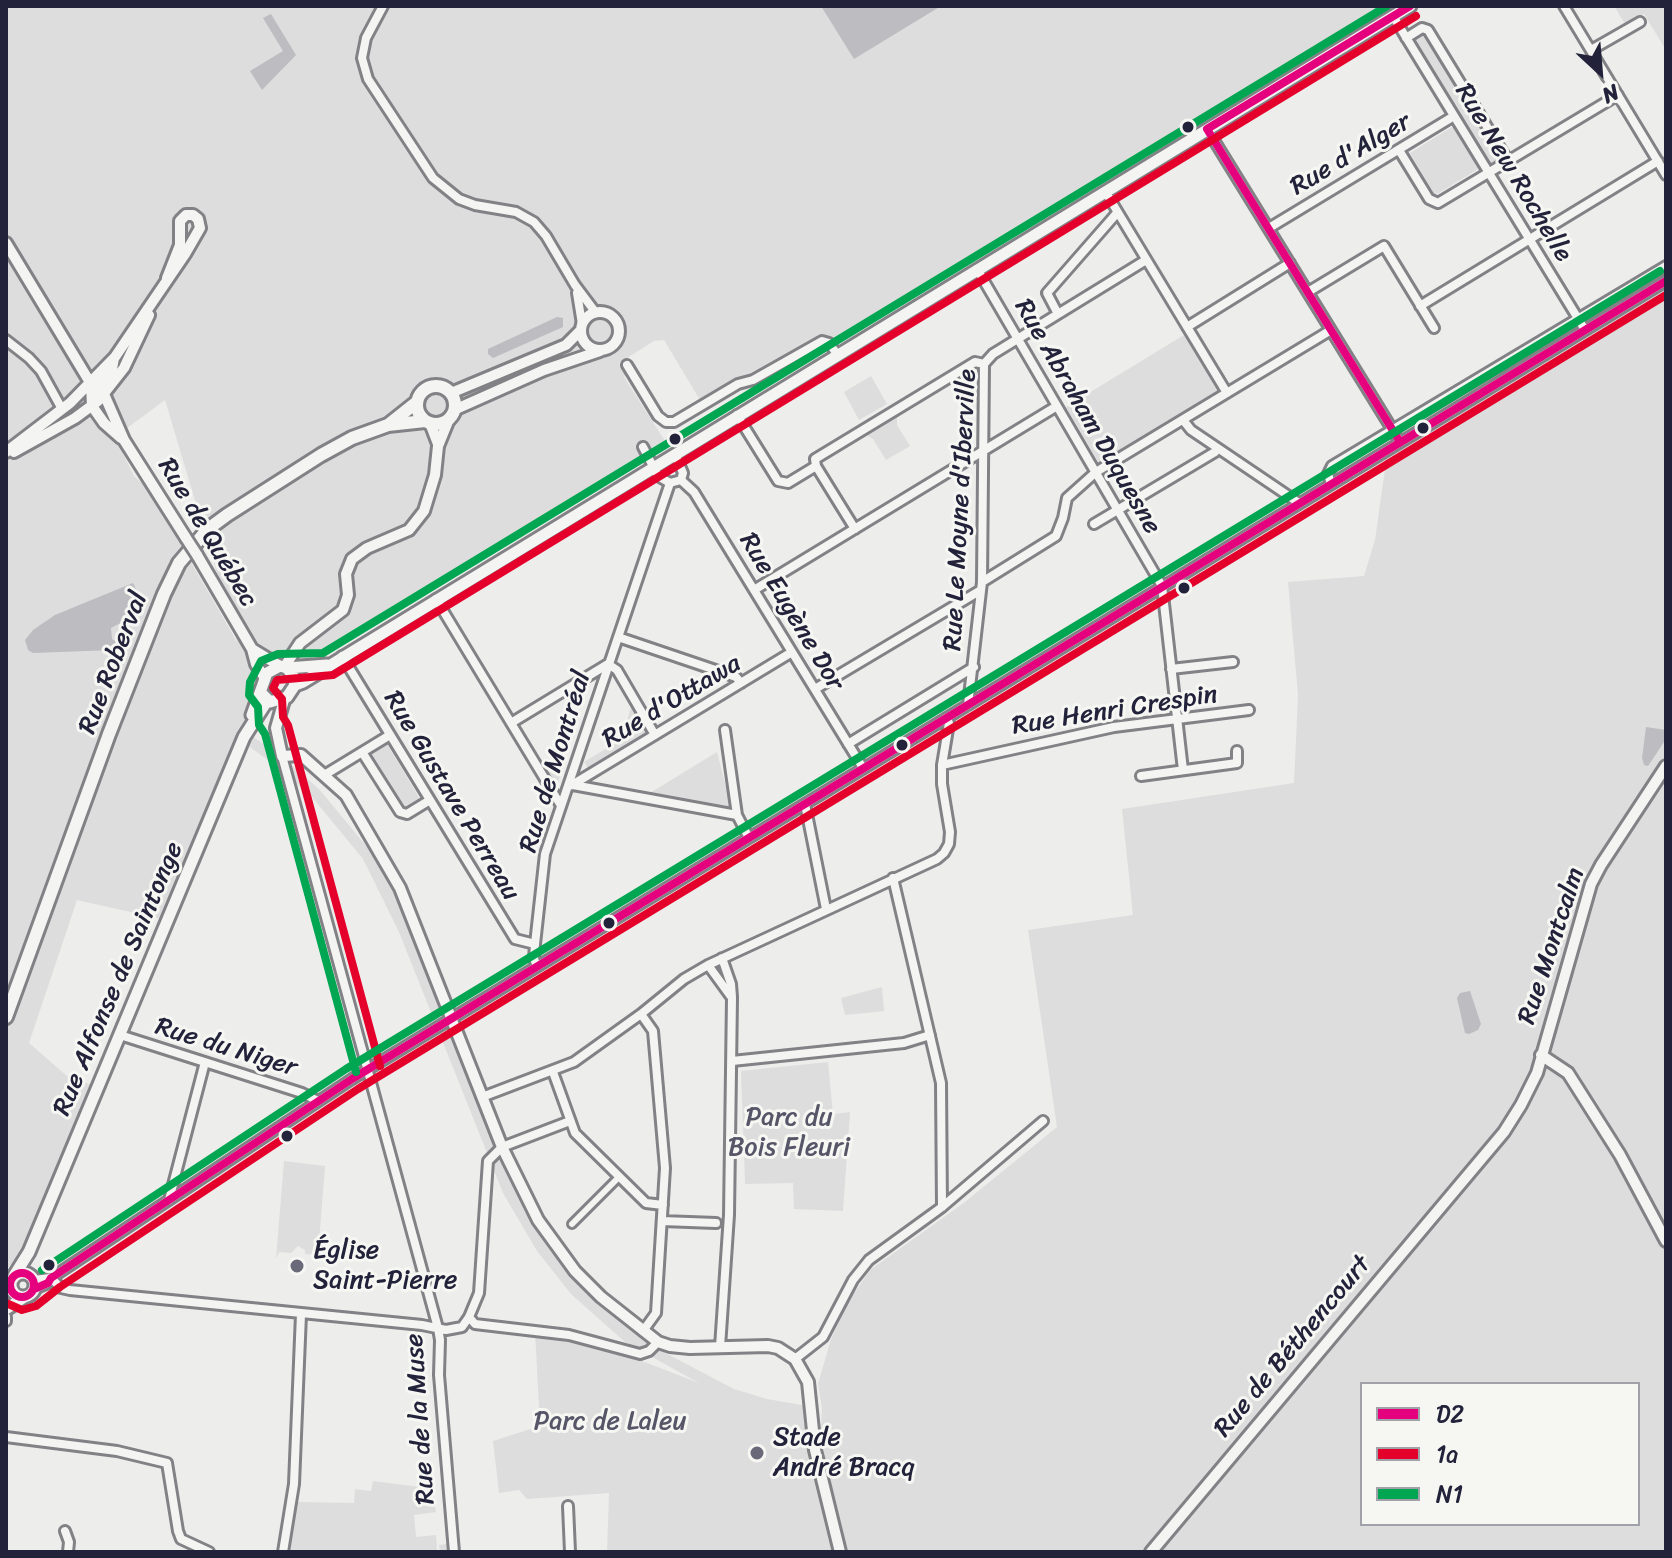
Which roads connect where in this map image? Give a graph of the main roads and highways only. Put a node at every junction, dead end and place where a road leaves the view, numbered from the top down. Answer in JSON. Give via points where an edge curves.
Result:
{"nodes":[{"id":1,"x":1410,"y":6,"type":"edge"},
{"id":2,"x":417,"y":402,"type":"junction"},
{"id":3,"x":428,"y":422,"type":"junction"},
{"id":4,"x":388,"y":425,"type":"junction"},
{"id":5,"x":327,"y":665,"type":"junction"},
{"id":6,"x":284,"y":666,"type":"junction"},
{"id":7,"x":295,"y":685,"type":"junction"},
{"id":8,"x":266,"y":699,"type":"junction"},
{"id":9,"x":6,"y":1017,"type":"edge"},
{"id":10,"x":29,"y":1252,"type":"junction"},
{"id":11,"x":12,"y":1281,"type":"junction"},
{"id":12,"x":33,"y":1282,"type":"junction"},
{"id":13,"x":23,"y":1298,"type":"junction"},
{"id":14,"x":6,"y":1302,"type":"edge"},
{"id":15,"x":6,"y":1309,"type":"edge"}],
"edges":[{"from":1,"to":5,"type":"main road"},
{"from":2,"to":3,"type":"main road","via":[[419,415]]},
{"from":2,"to":3,"type":"main road","via":[[434,386],[451,393],[452,414],[443,423]]},
{"from":2,"to":4,"type":"main road","name":"Rue Roberval"},
{"from":3,"to":4,"type":"main road","name":"Rue Roberval"},
{"from":4,"to":9,"type":"main road","name":"Rue Roberval","via":[[332,449],[251,498],[208,529],[179,563],[109,734]]},
{"from":5,"to":6,"type":"main road"},
{"from":5,"to":7,"type":"main road"},
{"from":6,"to":7,"type":"main road"},
{"from":6,"to":8,"type":"main road","via":[[264,677]]},
{"from":7,"to":8,"type":"main road","via":[[284,700]]},
{"from":8,"to":10,"type":"main road","name":"Rue Alfonse de Saintonge"},
{"from":10,"to":11,"type":"main road","name":"Rue Alfonse de Saintonge"},
{"from":10,"to":12,"type":"main road","name":"Rue Alfonse de Saintonge"},
{"from":11,"to":12,"type":"main road","via":[[21,1273]]},
{"from":11,"to":13,"type":"main road","via":[[13,1294]]},
{"from":11,"to":14,"type":"main road","name":"Rue Alfonse de Saintonge"},
{"from":12,"to":13,"type":"main road"},
{"from":13,"to":15,"type":"main road"}]}
